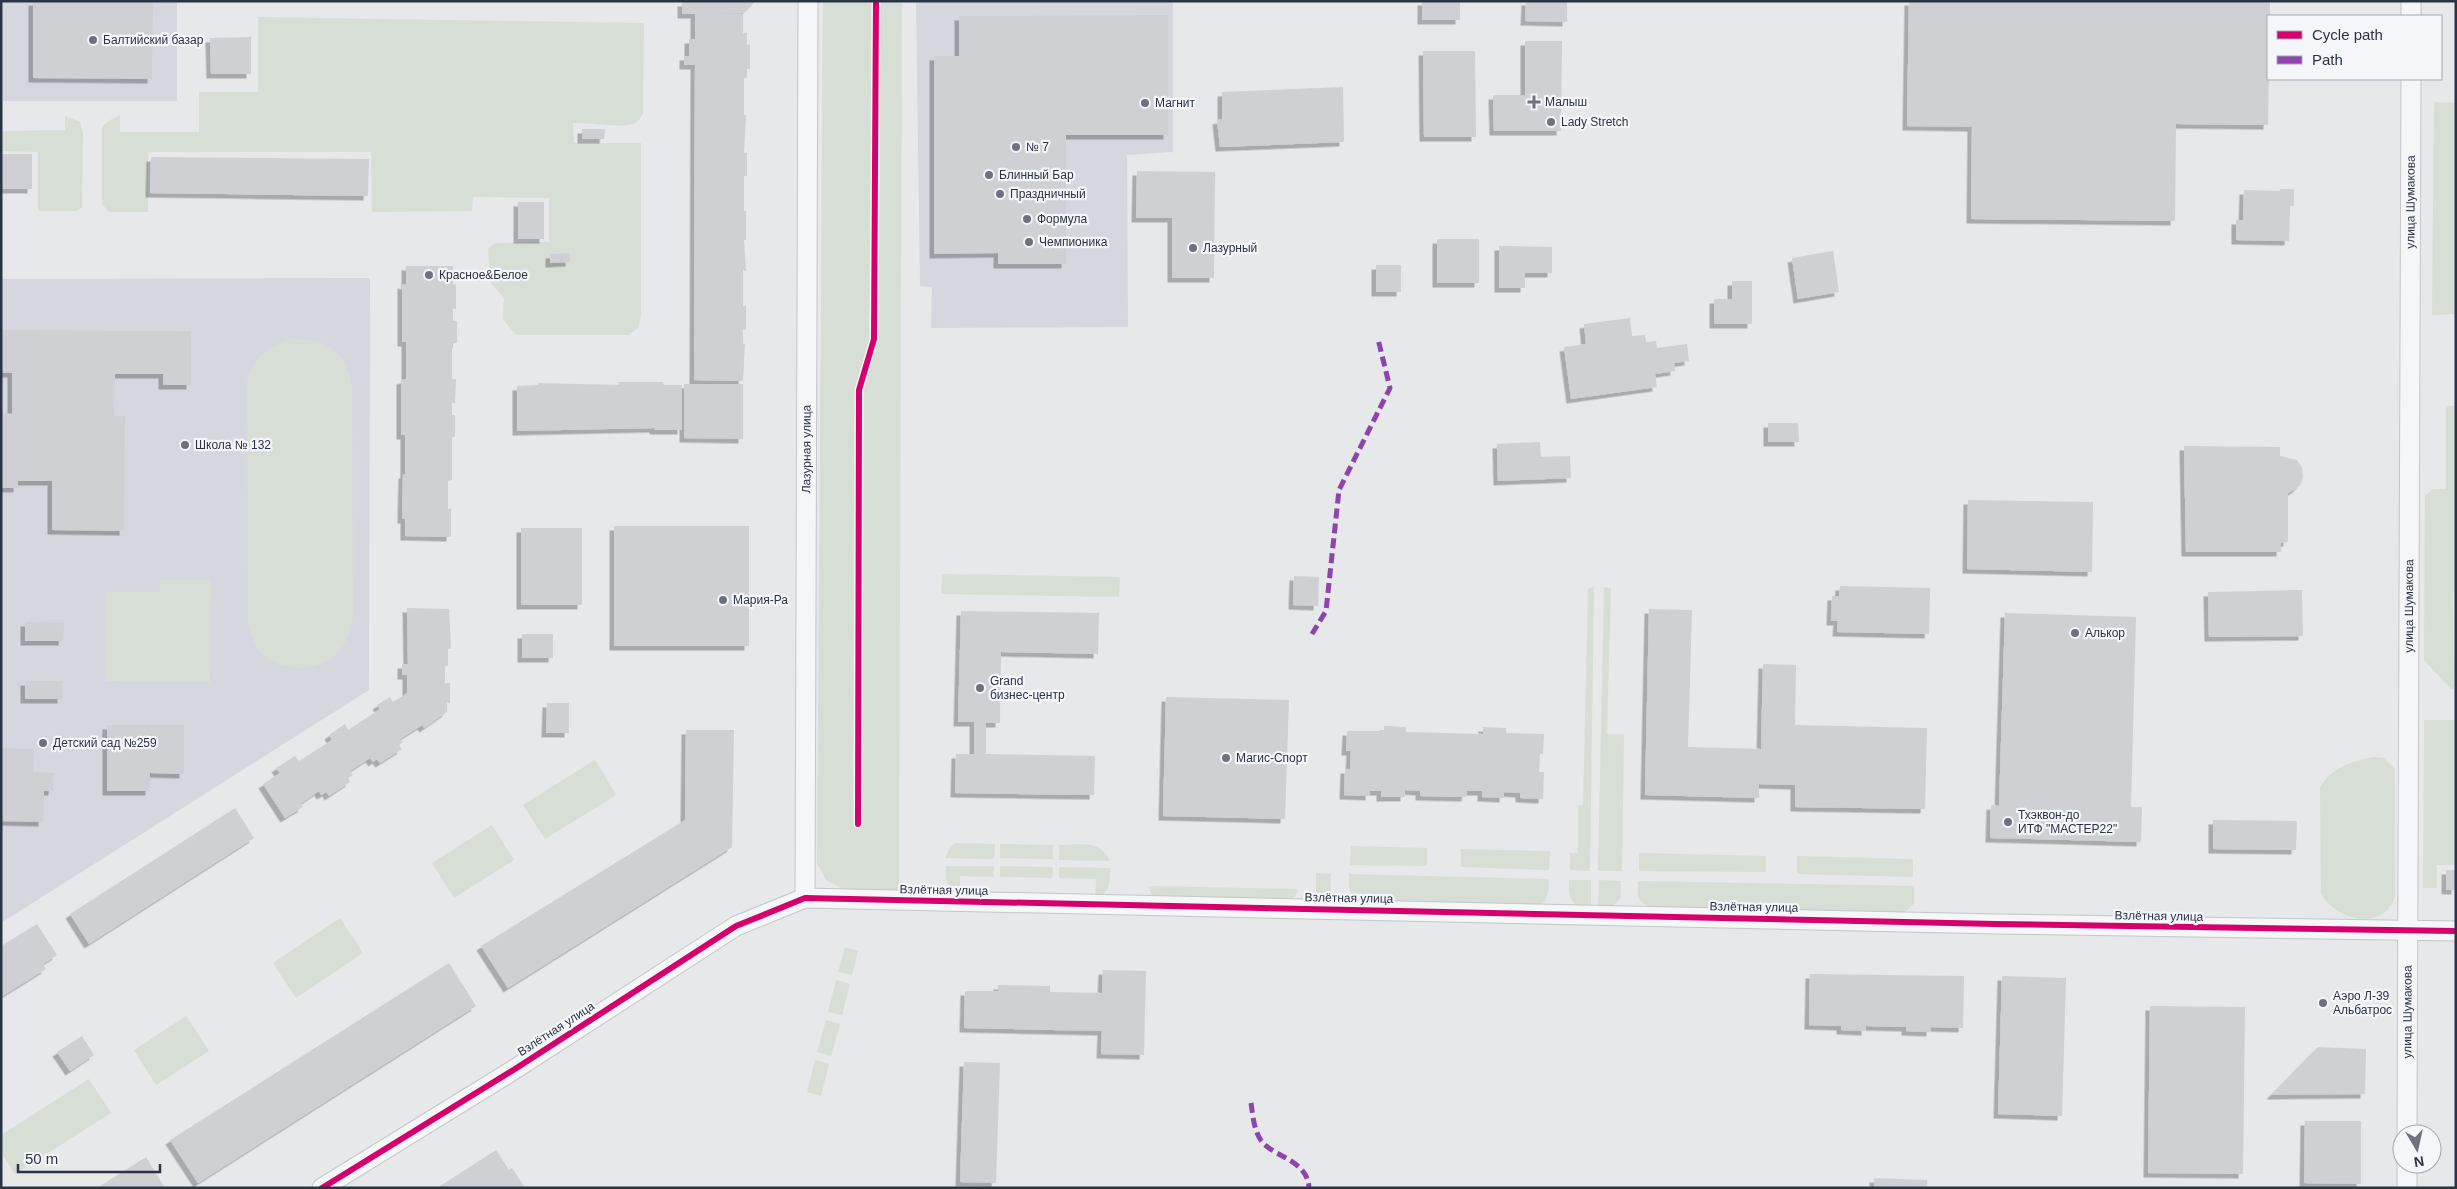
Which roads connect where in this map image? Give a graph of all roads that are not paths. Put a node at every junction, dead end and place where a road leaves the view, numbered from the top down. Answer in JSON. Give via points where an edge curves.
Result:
{"nodes":[{"id":1,"x":808,"y":1,"type":"edge"},
{"id":2,"x":2412,"y":1,"type":"edge"},
{"id":3,"x":2412,"y":15,"type":"edge"},
{"id":4,"x":2412,"y":80,"type":"edge"},
{"id":5,"x":805,"y":898,"type":"junction"},
{"id":6,"x":2407,"y":930,"type":"junction"},
{"id":7,"x":2456,"y":931,"type":"edge"},
{"id":8,"x":2407,"y":1124,"type":"edge"},
{"id":9,"x":2407,"y":1174,"type":"edge"},
{"id":10,"x":322,"y":1188,"type":"edge"},
{"id":11,"x":2407,"y":1188,"type":"edge"}],
"edges":[{"from":1,"to":5,"type":"street","name":"Лазурная улица"},
{"from":2,"to":3,"type":"street"},
{"from":4,"to":6,"type":"street","name":"улица Шумакова"},
{"from":5,"to":6,"type":"street","name":"Взлётная улица"},
{"from":5,"to":10,"type":"street","name":"Взлётная улица","via":[[736,926],[515,1069]]},
{"from":6,"to":7,"type":"street","name":"Взлётная улица"},
{"from":6,"to":8,"type":"street","name":"улица Шумакова"},
{"from":9,"to":11,"type":"street"}]}
